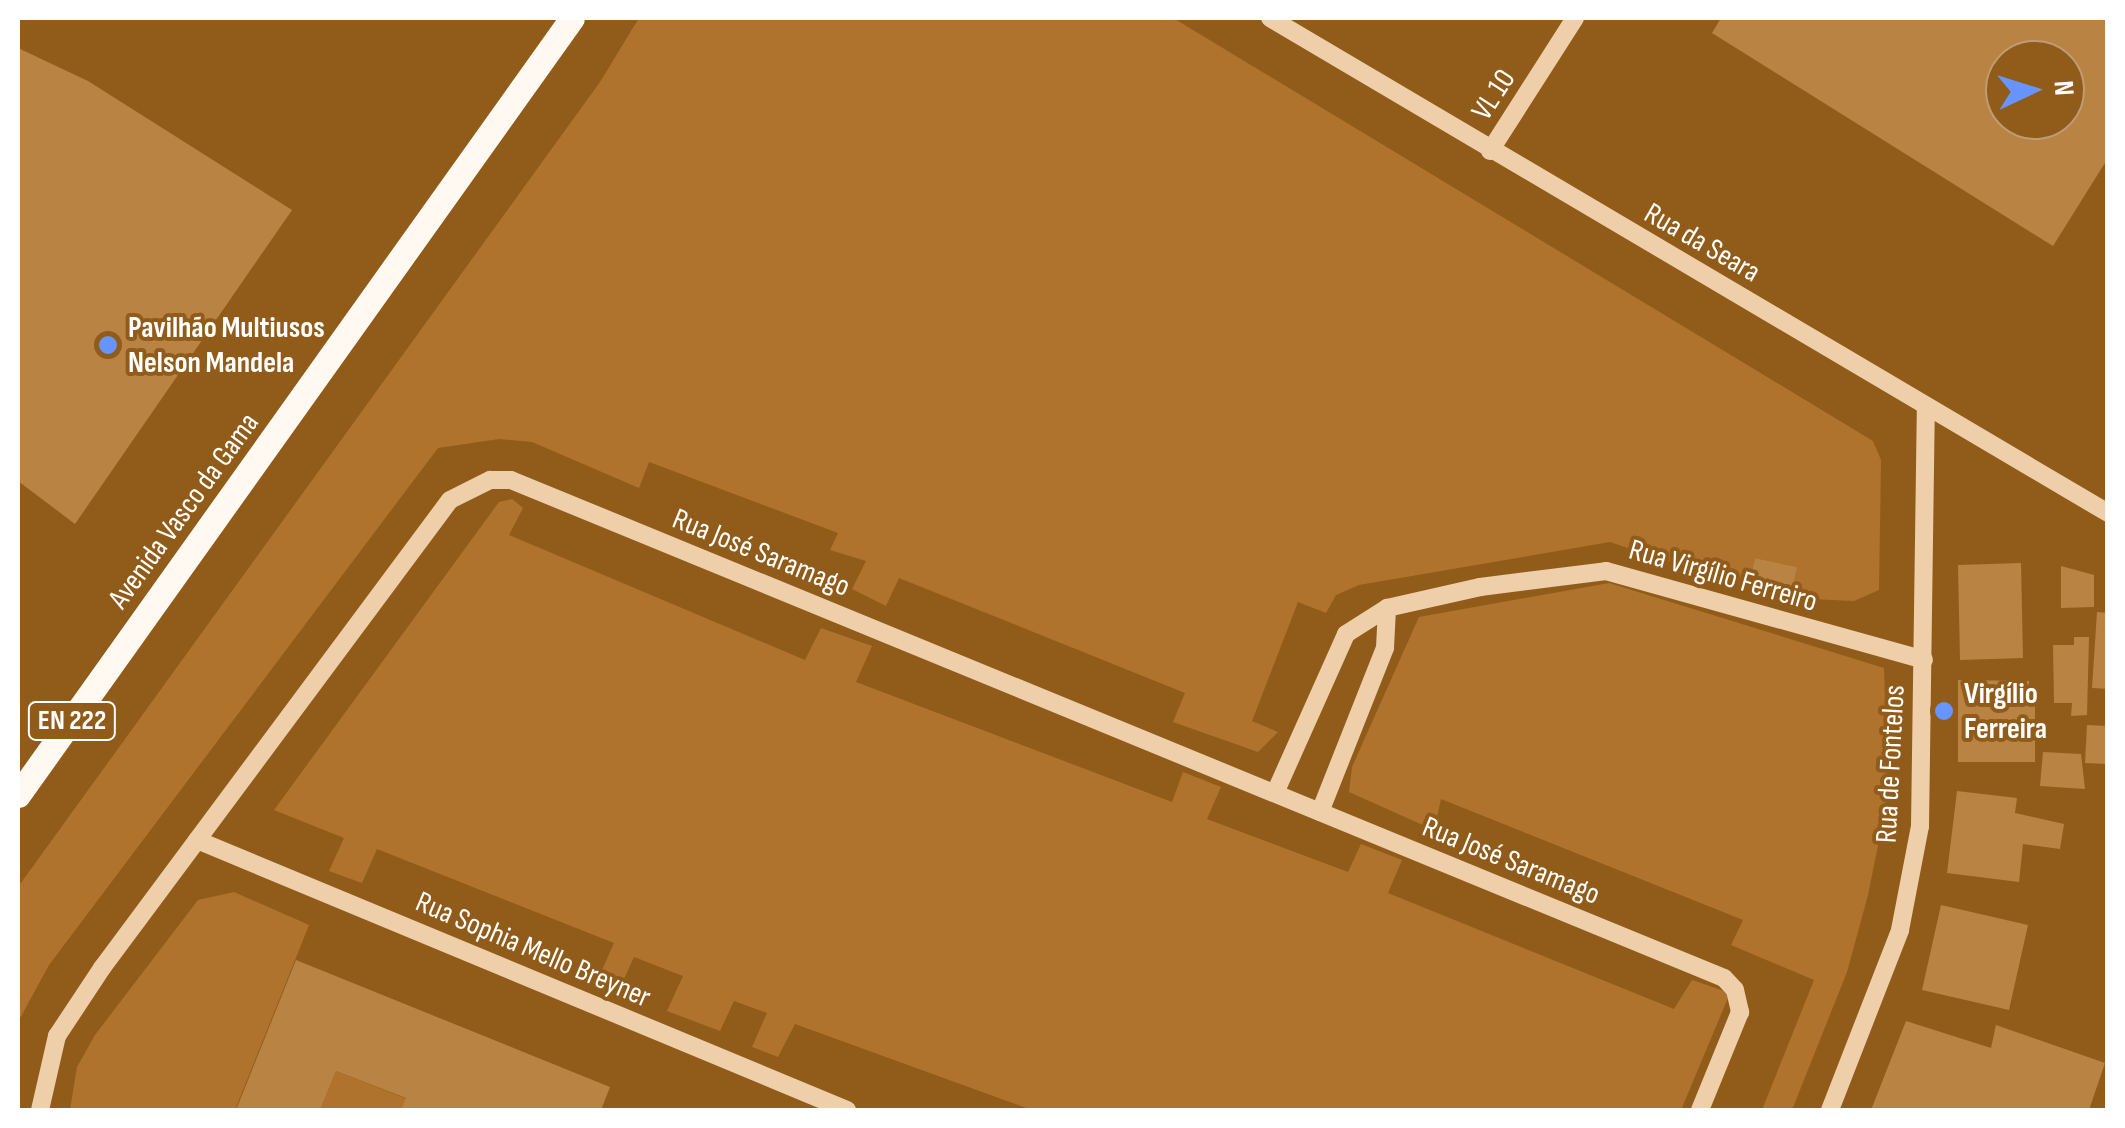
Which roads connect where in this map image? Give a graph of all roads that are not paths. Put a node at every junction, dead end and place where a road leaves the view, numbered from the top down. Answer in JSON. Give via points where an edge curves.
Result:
{"nodes":[{"id":1,"x":572,"y":18,"type":"edge"},
{"id":2,"x":1270,"y":18,"type":"edge"},
{"id":3,"x":1576,"y":18,"type":"edge"},
{"id":4,"x":1490,"y":151,"type":"junction"},
{"id":5,"x":1926,"y":406,"type":"junction"},
{"id":6,"x":2108,"y":513,"type":"edge"},
{"id":7,"x":1387,"y":608,"type":"junction"},
{"id":8,"x":1924,"y":660,"type":"junction"},
{"id":9,"x":1276,"y":793,"type":"junction"},
{"id":10,"x":18,"y":795,"type":"edge"},
{"id":11,"x":1320,"y":812,"type":"junction"},
{"id":12,"x":197,"y":840,"type":"junction"},
{"id":13,"x":40,"y":1110,"type":"edge"},
{"id":14,"x":847,"y":1110,"type":"edge"},
{"id":15,"x":1700,"y":1110,"type":"edge"},
{"id":16,"x":1830,"y":1110,"type":"edge"}],
"edges":[{"from":1,"to":10,"type":"main road","name":"Avenida Vasco da Gama","number":"EN 222"},
{"from":2,"to":4,"type":"street","name":"Rua da Seara"},
{"from":3,"to":4,"type":"street","name":"VL 10"},
{"from":4,"to":5,"type":"street","name":"Rua da Seara"},
{"from":5,"to":6,"type":"street","name":"Rua da Seara"},
{"from":5,"to":8,"type":"street","name":"Rua de Fontelos"},
{"from":7,"to":8,"type":"street","name":"Rua Virgílio Ferreiro","via":[[1606,571]]},
{"from":7,"to":9,"type":"street","name":"Rua Virgílio Ferreiro","via":[[1346,634]]},
{"from":7,"to":11,"type":"street","via":[[1384,648]]},
{"from":8,"to":16,"type":"street","name":"Rua de Fontelos","via":[[1920,826],[1900,930]]},
{"from":9,"to":11,"type":"street","name":"Rua José Saramago"},
{"from":9,"to":12,"type":"street","name":"Rua José Saramago","via":[[511,480],[490,480],[450,500]]},
{"from":11,"to":15,"type":"street","name":"Rua José Saramago","via":[[1724,978],[1740,1012]]},
{"from":12,"to":13,"type":"street","name":"Rua José Saramago","via":[[58,1036]]},
{"from":12,"to":14,"type":"street","name":"Rua Sophia Mello Breyner"}]}
